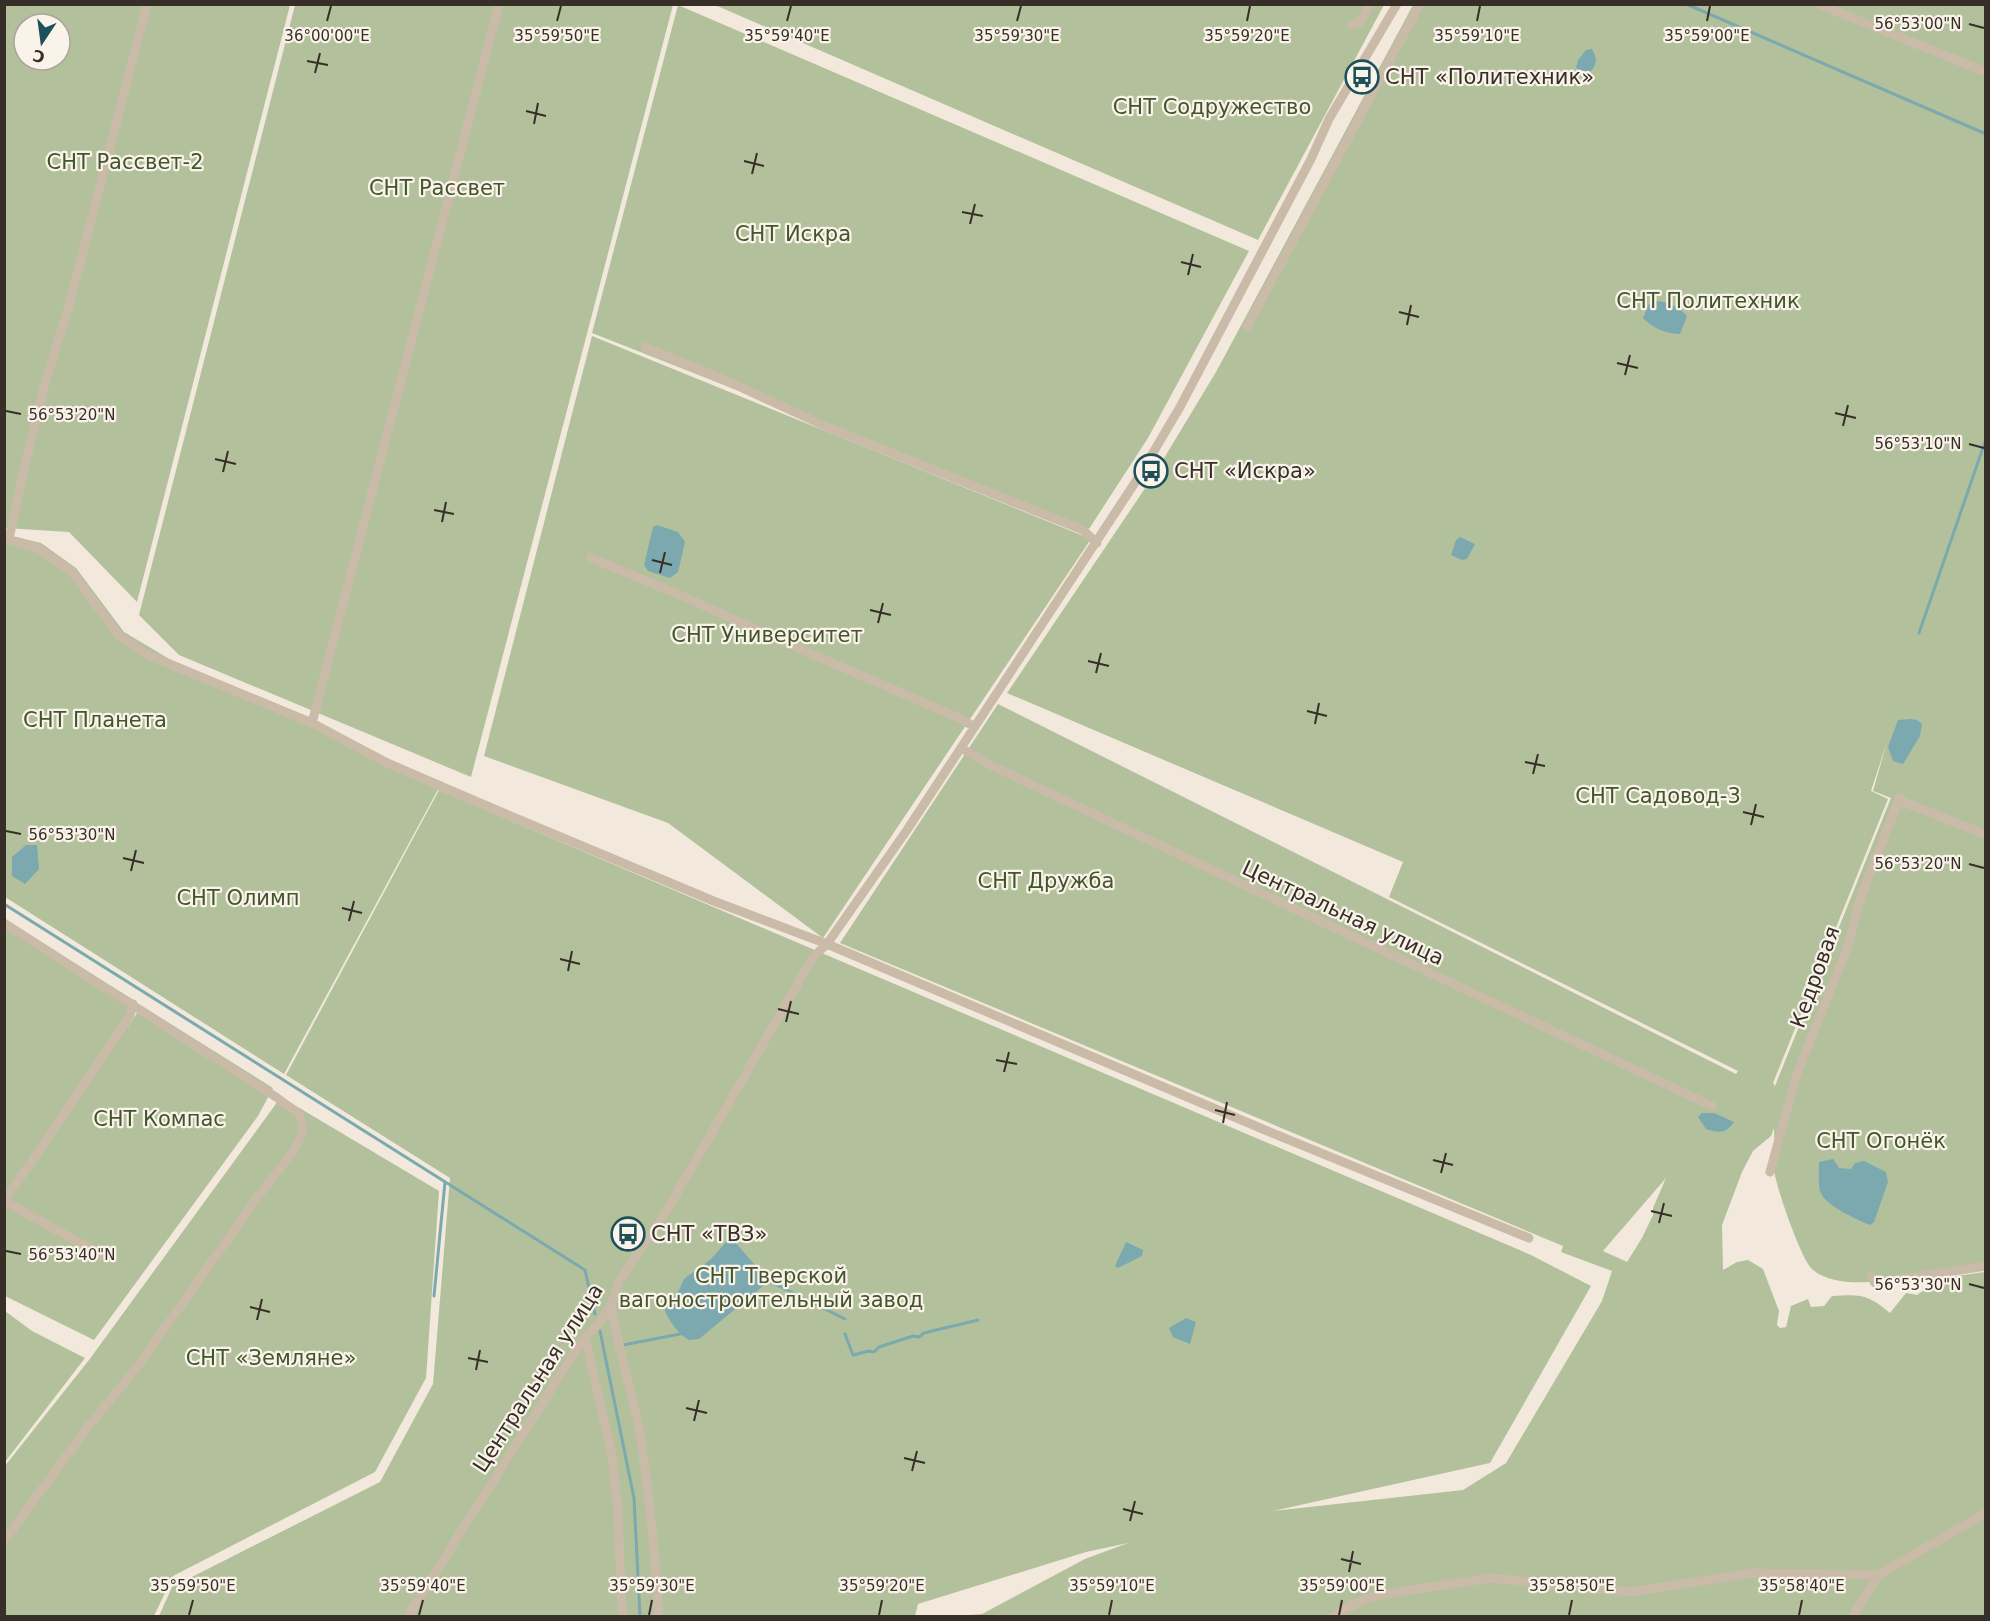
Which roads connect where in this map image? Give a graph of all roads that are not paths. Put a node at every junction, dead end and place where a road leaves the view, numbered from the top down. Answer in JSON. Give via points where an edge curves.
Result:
{"nodes":[{"id":1,"x":147,"y":4,"type":"edge"},
{"id":2,"x":499,"y":4,"type":"edge"},
{"id":3,"x":1370,"y":4,"type":"edge"},
{"id":4,"x":1397,"y":4,"type":"edge"},
{"id":5,"x":1420,"y":4,"type":"edge"},
{"id":6,"x":1818,"y":4,"type":"edge"},
{"id":7,"x":1351,"y":26,"type":"dead end"},
{"id":8,"x":1986,"y":72,"type":"edge"},
{"id":9,"x":1247,"y":327,"type":"dead end"},
{"id":10,"x":645,"y":347,"type":"dead end"},
{"id":11,"x":7,"y":538,"type":"edge"},
{"id":12,"x":1097,"y":543,"type":"junction"},
{"id":13,"x":591,"y":558,"type":"dead end"},
{"id":14,"x":312,"y":723,"type":"junction"},
{"id":15,"x":975,"y":727,"type":"junction"},
{"id":16,"x":961,"y":748,"type":"junction"},
{"id":17,"x":1986,"y":835,"type":"edge"},
{"id":18,"x":4,"y":923,"type":"edge"},
{"id":19,"x":827,"y":944,"type":"junction"},
{"id":20,"x":133,"y":1004,"type":"junction"},
{"id":21,"x":1712,"y":1106,"type":"dead end"},
{"id":22,"x":1770,"y":1172,"type":"dead end"},
{"id":23,"x":1529,"y":1238,"type":"dead end"},
{"id":24,"x":102,"y":1255,"type":"dead end"},
{"id":25,"x":1986,"y":1266,"type":"edge"},
{"id":26,"x":1871,"y":1276,"type":"dead end"},
{"id":27,"x":611,"y":1305,"type":"junction"},
{"id":28,"x":585,"y":1337,"type":"junction"},
{"id":29,"x":1986,"y":1513,"type":"edge"},
{"id":30,"x":4,"y":1541,"type":"edge"},
{"id":31,"x":1878,"y":1575,"type":"junction"},
{"id":32,"x":408,"y":1617,"type":"edge"},
{"id":33,"x":622,"y":1617,"type":"edge"},
{"id":34,"x":659,"y":1617,"type":"edge"},
{"id":35,"x":1334,"y":1617,"type":"edge"},
{"id":36,"x":1853,"y":1617,"type":"edge"}],
"edges":[{"from":1,"to":11,"type":"street"},
{"from":2,"to":14,"type":"street"},
{"from":3,"to":7,"type":"street","via":[[1360,22]]},
{"from":4,"to":12,"type":"street","name":"Центральная улица","via":[[1329,119],[1180,407]]},
{"from":5,"to":9,"type":"street"},
{"from":6,"to":8,"type":"street"},
{"from":10,"to":12,"type":"street","via":[[837,431],[1083,530]]},
{"from":11,"to":14,"type":"street","via":[[40,549],[72,572],[118,636],[148,656]]},
{"from":12,"to":15,"type":"street","name":"Центральная улица"},
{"from":13,"to":15,"type":"street"},
{"from":14,"to":19,"type":"street","via":[[494,810]]},
{"from":15,"to":16,"type":"street","name":"Центральная улица"},
{"from":16,"to":19,"type":"street","name":"Центральная улица"},
{"from":16,"to":21,"type":"street","name":"Центральная улица","via":[[986,764]]},
{"from":17,"to":22,"type":"street","name":"Кедровая","via":[[1899,798],[1860,899],[1848,946],[1796,1077]]},
{"from":18,"to":20,"type":"street"},
{"from":19,"to":23,"type":"street"},
{"from":19,"to":27,"type":"street","name":"Центральная улица","via":[[813,957],[662,1219],[629,1265]]},
{"from":20,"to":24,"type":"street","via":[[106,1052],[7,1197],[8,1203]]},
{"from":20,"to":30,"type":"street","via":[[299,1114],[303,1131],[294,1151],[138,1366]]},
{"from":25,"to":26,"type":"street","via":[[1875,1283]]},
{"from":27,"to":28,"type":"street","name":"Центральная улица"},
{"from":27,"to":34,"type":"street","via":[[640,1437]]},
{"from":28,"to":32,"type":"street","name":"Центральная улица"},
{"from":28,"to":33,"type":"street","via":[[611,1451],[618,1509]]},
{"from":29,"to":31,"type":"street"},
{"from":31,"to":35,"type":"street","via":[[1753,1573],[1631,1592],[1490,1578],[1378,1595]]},
{"from":31,"to":36,"type":"street"}]}
